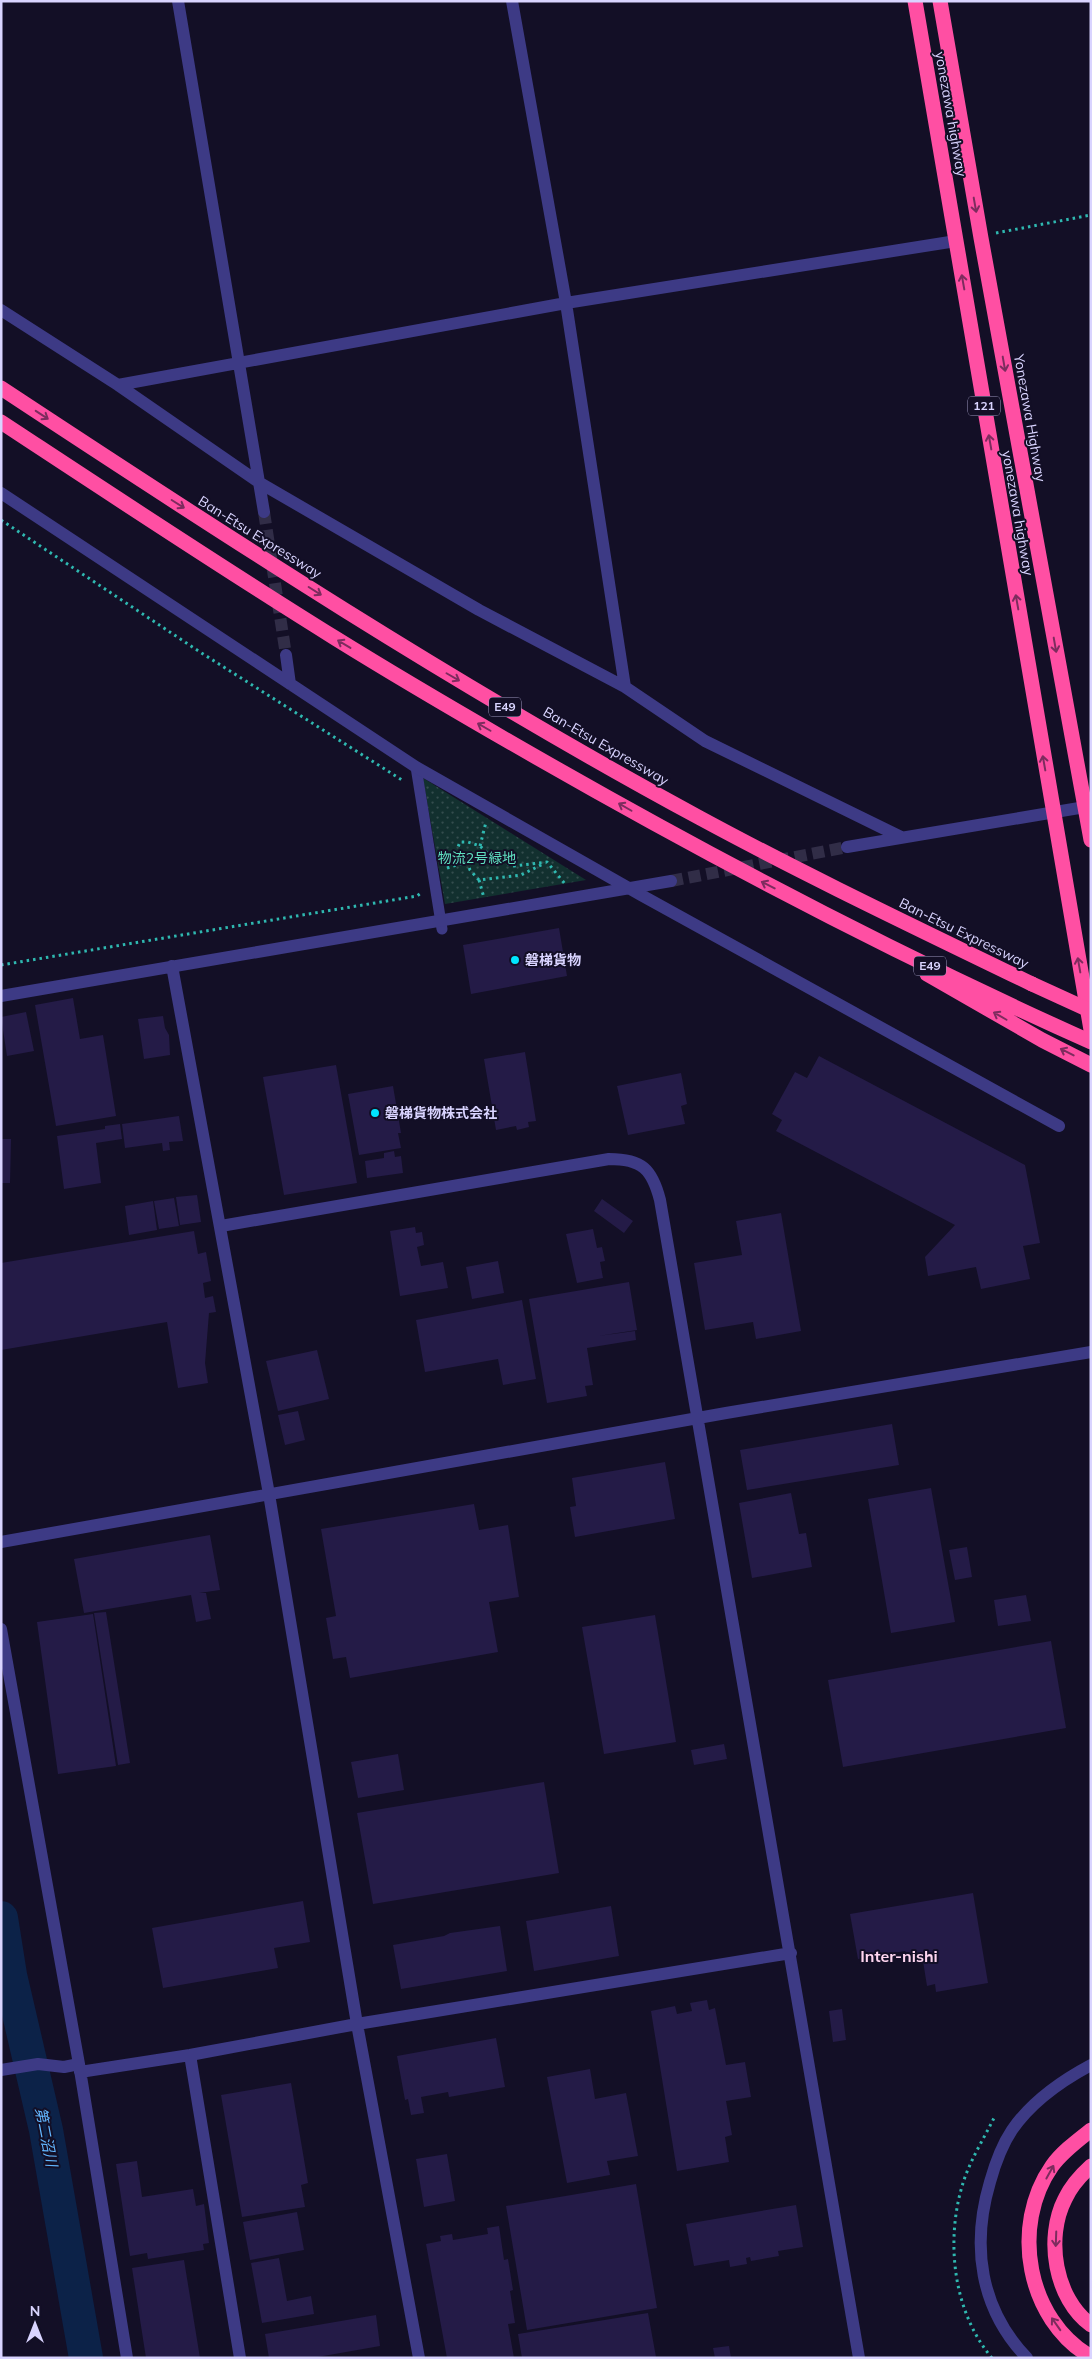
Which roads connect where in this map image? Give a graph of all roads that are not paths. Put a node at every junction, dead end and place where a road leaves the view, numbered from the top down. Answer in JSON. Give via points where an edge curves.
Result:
{"nodes":[{"id":1,"x":178,"y":1,"type":"edge"},
{"id":2,"x":512,"y":1,"type":"edge"},
{"id":3,"x":915,"y":1,"type":"edge"},
{"id":4,"x":940,"y":1,"type":"edge"},
{"id":5,"x":956,"y":241,"type":"junction"},
{"id":6,"x":566,"y":302,"type":"junction"},
{"id":7,"x":1,"y":310,"type":"edge"},
{"id":8,"x":240,"y":364,"type":"junction"},
{"id":9,"x":118,"y":384,"type":"junction"},
{"id":10,"x":1,"y":388,"type":"edge"},
{"id":11,"x":1,"y":422,"type":"edge"},
{"id":12,"x":260,"y":482,"type":"junction"},
{"id":13,"x":1,"y":493,"type":"edge"},
{"id":14,"x":264,"y":512,"type":"tunnel mouth"},
{"id":15,"x":286,"y":655,"type":"tunnel mouth"},
{"id":16,"x":290,"y":684,"type":"junction"},
{"id":17,"x":625,"y":687,"type":"junction"},
{"id":18,"x":416,"y":767,"type":"junction"},
{"id":19,"x":1088,"y":806,"type":"edge"},
{"id":20,"x":1052,"y":811,"type":"junction"},
{"id":21,"x":901,"y":837,"type":"junction"},
{"id":22,"x":1091,"y":840,"type":"edge"},
{"id":23,"x":846,"y":847,"type":"tunnel mouth"},
{"id":24,"x":671,"y":881,"type":"tunnel mouth"},
{"id":25,"x":630,"y":889,"type":"junction"},
{"id":26,"x":811,"y":908,"type":"junction"},
{"id":27,"x":442,"y":925,"type":"junction"},
{"id":28,"x":172,"y":966,"type":"junction"},
{"id":29,"x":1,"y":996,"type":"edge"},
{"id":30,"x":1091,"y":1011,"type":"edge"},
{"id":31,"x":1091,"y":1030,"type":"edge"},
{"id":32,"x":1091,"y":1042,"type":"edge"},
{"id":33,"x":1091,"y":1065,"type":"edge"},
{"id":34,"x":1059,"y":1126,"type":"dead end"},
{"id":35,"x":221,"y":1226,"type":"junction"},
{"id":36,"x":1090,"y":1354,"type":"edge"},
{"id":37,"x":698,"y":1418,"type":"junction"},
{"id":38,"x":269,"y":1494,"type":"junction"},
{"id":39,"x":1,"y":1542,"type":"edge"},
{"id":40,"x":1,"y":1628,"type":"edge"},
{"id":41,"x":791,"y":1953,"type":"junction"},
{"id":42,"x":357,"y":2024,"type":"junction"},
{"id":43,"x":190,"y":2055,"type":"junction"},
{"id":44,"x":1091,"y":2065,"type":"edge"},
{"id":45,"x":79,"y":2068,"type":"junction"},
{"id":46,"x":1,"y":2070,"type":"edge"},
{"id":47,"x":1091,"y":2130,"type":"edge"},
{"id":48,"x":1091,"y":2166,"type":"edge"},
{"id":49,"x":1091,"y":2325,"type":"edge"},
{"id":50,"x":1091,"y":2357,"type":"edge"},
{"id":51,"x":127,"y":2358,"type":"edge"},
{"id":52,"x":240,"y":2358,"type":"edge"},
{"id":53,"x":419,"y":2358,"type":"edge"},
{"id":54,"x":859,"y":2358,"type":"edge"},
{"id":55,"x":1027,"y":2358,"type":"edge"}],
"edges":[{"from":1,"to":8,"type":"street"},
{"from":2,"to":6,"type":"street"},
{"from":3,"to":5,"type":"highway","name":"yonezawa highway","number":"121"},
{"from":4,"to":19,"type":"highway","name":"Yonezawa Highway","number":"121","one_way":true,"via":[[981,238]]},
{"from":5,"to":6,"type":"street"},
{"from":20,"to":5,"type":"highway","name":"yonezawa highway","number":"121","one_way":true},
{"from":6,"to":8,"type":"street"},
{"from":6,"to":17,"type":"street"},
{"from":7,"to":9,"type":"street"},
{"from":8,"to":9,"type":"street"},
{"from":8,"to":12,"type":"street"},
{"from":9,"to":12,"type":"street"},
{"from":10,"to":30,"type":"highway","name":"Ban-Etsu Expressway","number":"E49","one_way":true,"bridge":true,"via":[[180,506],[450,675],[700,818],[820,881]]},
{"from":26,"to":11,"type":"highway","number":"E49","one_way":true,"via":[[691,845],[428,695],[158,526]]},
{"from":12,"to":14,"type":"street"},
{"from":12,"to":17,"type":"street","via":[[479,610]]},
{"from":13,"to":16,"type":"street"},
{"from":15,"to":16,"type":"street"},
{"from":16,"to":18,"type":"street"},
{"from":17,"to":21,"type":"street","via":[[705,741]]},
{"from":18,"to":25,"type":"street"},
{"from":18,"to":27,"type":"lane"},
{"from":19,"to":20,"type":"street"},
{"from":19,"to":22,"type":"highway","name":"Yonezawa Highway","number":"121"},
{"from":20,"to":21,"type":"street"},
{"from":31,"to":20,"type":"highway","name":"yonezawa highway","number":"121","one_way":true},
{"from":21,"to":23,"type":"street"},
{"from":24,"to":25,"type":"street"},
{"from":25,"to":27,"type":"street"},
{"from":25,"to":34,"type":"street"},
{"from":26,"to":32,"type":"highway","number":"E49"},
{"from":33,"to":26,"type":"highway","one_way":true},
{"from":27,"to":28,"type":"street"},
{"from":28,"to":29,"type":"street"},
{"from":28,"to":35,"type":"street"},
{"from":35,"to":37,"type":"street","via":[[609,1159],[636,1163],[650,1172],[660,1200]]},
{"from":35,"to":38,"type":"street"},
{"from":36,"to":37,"type":"street"},
{"from":37,"to":38,"type":"street"},
{"from":37,"to":41,"type":"street"},
{"from":38,"to":39,"type":"street"},
{"from":38,"to":42,"type":"street"},
{"from":40,"to":45,"type":"street"},
{"from":41,"to":42,"type":"street"},
{"from":41,"to":54,"type":"street"},
{"from":42,"to":43,"type":"street"},
{"from":42,"to":53,"type":"street"},
{"from":43,"to":45,"type":"street"},
{"from":43,"to":52,"type":"street"},
{"from":44,"to":55,"type":"street","via":[[1065,2079],[1034,2105],[1012,2130],[996,2161],[985,2198],[980,2230],[981,2268],[993,2308],[1004,2330]]},
{"from":45,"to":46,"type":"street","via":[[38,2064]]},
{"from":45,"to":51,"type":"street"},
{"from":50,"to":47,"type":"highway","one_way":true,"via":[[1080,2351],[1056,2327],[1039,2297],[1030,2264],[1028,2232],[1038,2194],[1052,2166]]},
{"from":48,"to":49,"type":"highway","one_way":true,"via":[[1064,2199],[1056,2225],[1059,2276],[1070,2304]]}]}
